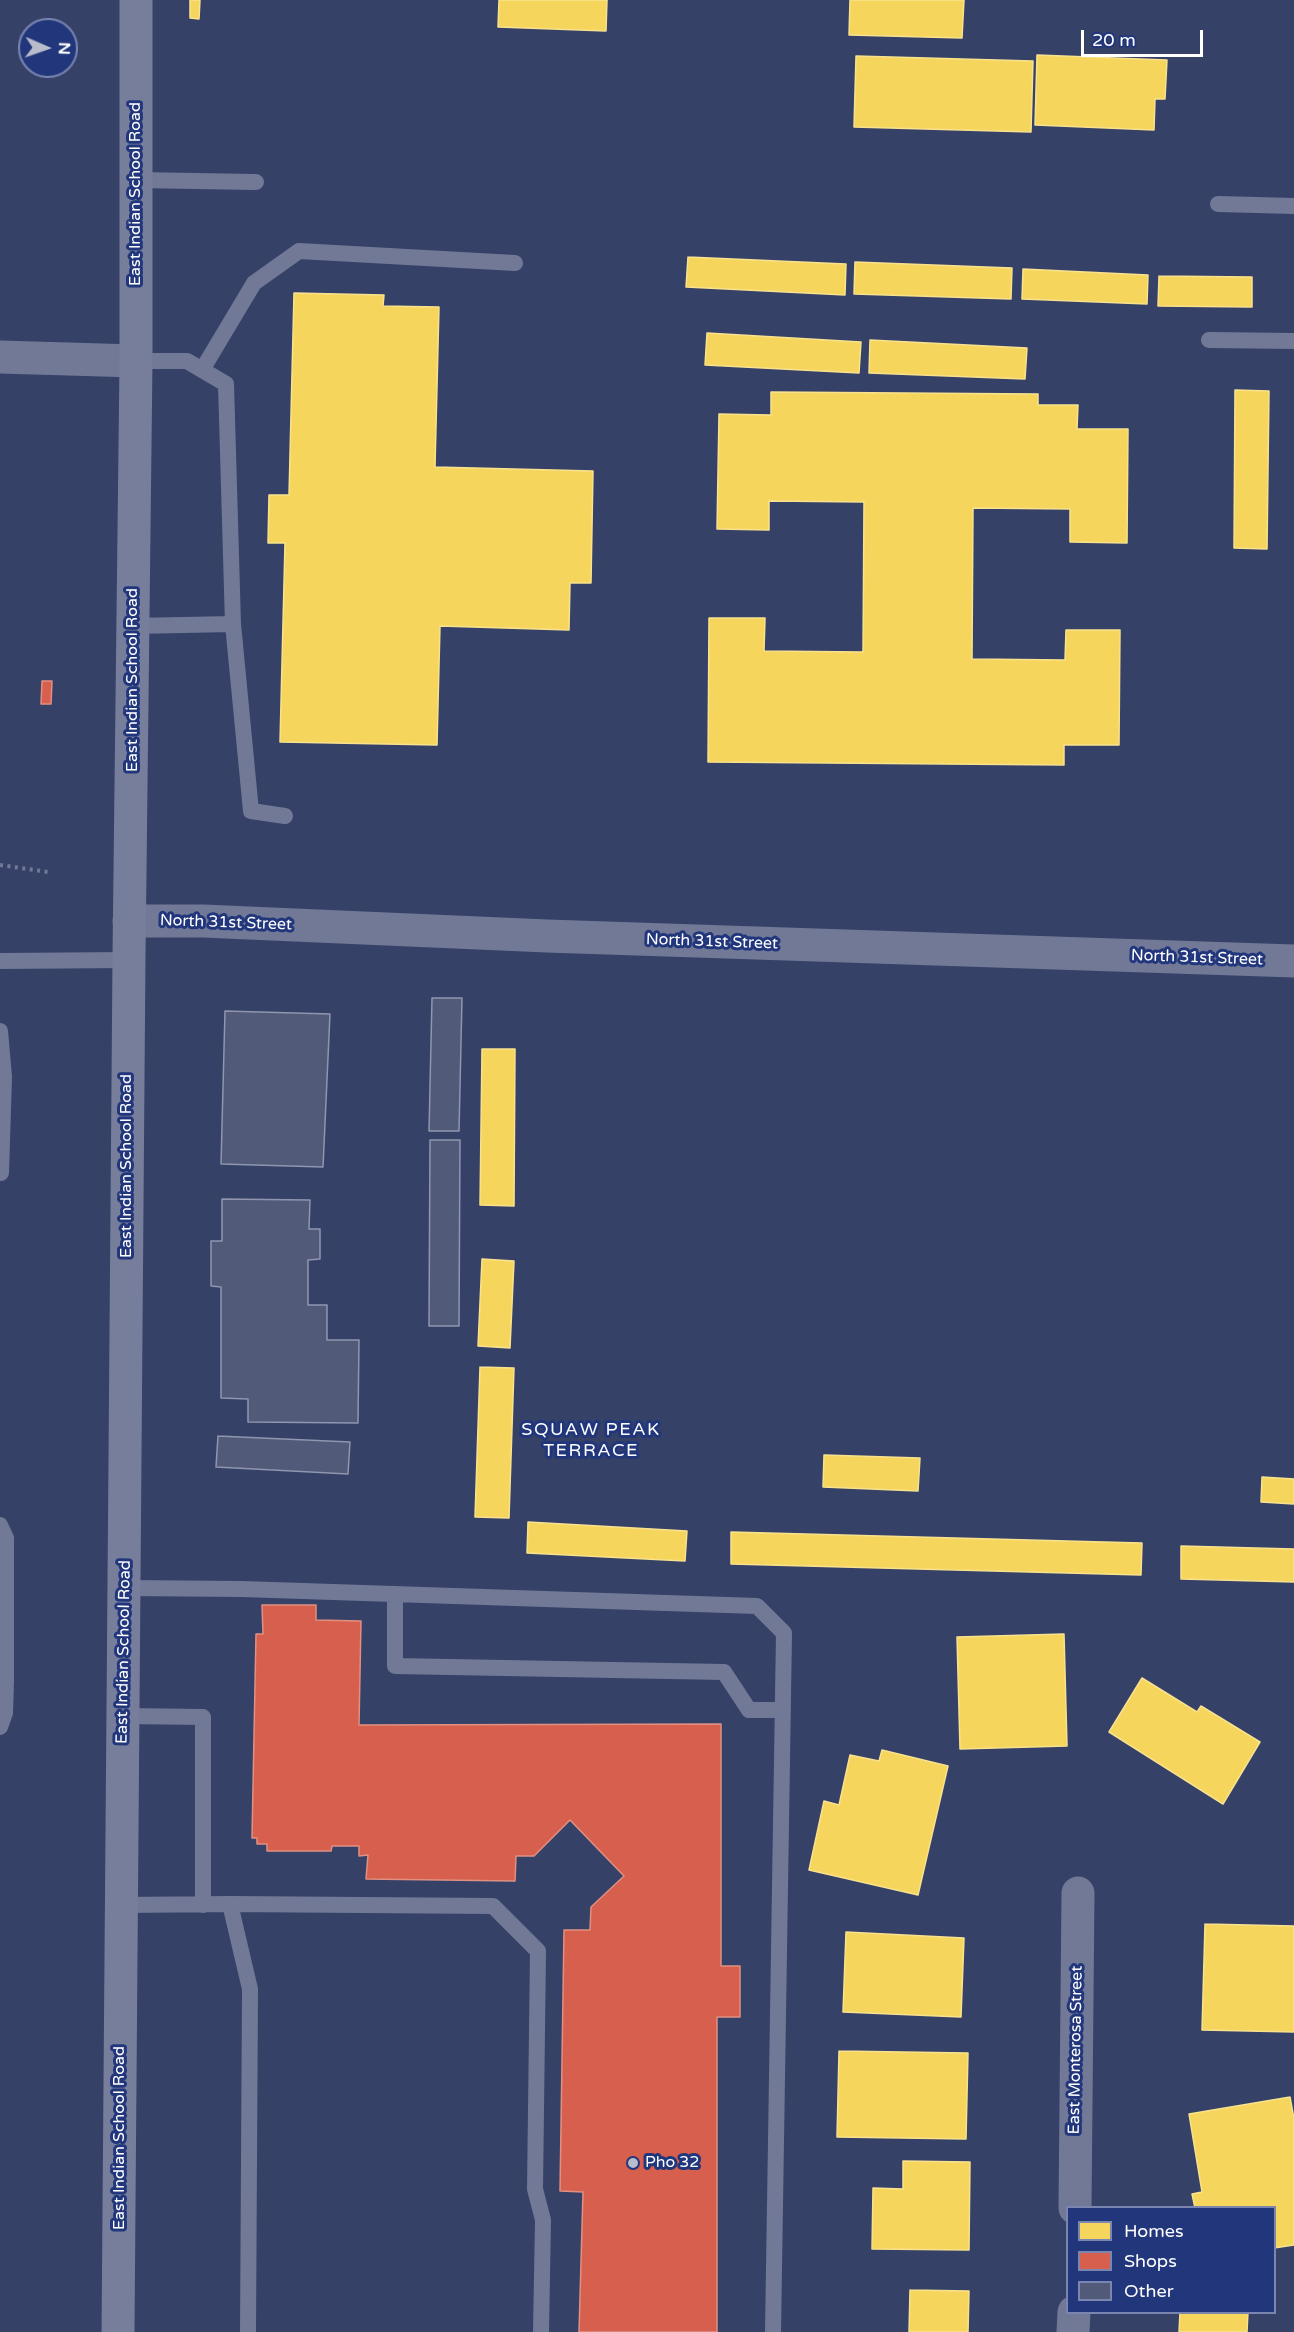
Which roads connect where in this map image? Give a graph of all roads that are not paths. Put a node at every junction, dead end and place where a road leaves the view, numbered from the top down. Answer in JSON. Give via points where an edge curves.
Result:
{"nodes":[{"id":1,"x":136,"y":0,"type":"edge"},
{"id":2,"x":136,"y":180,"type":"junction"},
{"id":3,"x":256,"y":182,"type":"dead end"},
{"id":4,"x":1218,"y":204,"type":"dead end"},
{"id":5,"x":1294,"y":206,"type":"edge"},
{"id":6,"x":515,"y":263,"type":"dead end"},
{"id":7,"x":1209,"y":340,"type":"dead end"},
{"id":8,"x":1294,"y":341,"type":"edge"},
{"id":9,"x":0,"y":357,"type":"edge"},
{"id":10,"x":136,"y":361,"type":"junction"},
{"id":11,"x":202,"y":370,"type":"junction"},
{"id":12,"x":233,"y":624,"type":"junction"},
{"id":13,"x":133,"y":626,"type":"junction"},
{"id":14,"x":285,"y":816,"type":"dead end"},
{"id":15,"x":129,"y":921,"type":"junction"},
{"id":16,"x":129,"y":960,"type":"junction"},
{"id":17,"x":0,"y":961,"type":"edge"},
{"id":18,"x":1294,"y":961,"type":"edge"},
{"id":19,"x":0,"y":1031,"type":"edge"},
{"id":20,"x":1,"y":1173,"type":"edge"},
{"id":21,"x":0,"y":1525,"type":"edge"},
{"id":22,"x":125,"y":1588,"type":"junction"},
{"id":23,"x":395,"y":1594,"type":"junction"},
{"id":24,"x":782,"y":1710,"type":"junction"},
{"id":25,"x":124,"y":1716,"type":"junction"},
{"id":26,"x":0,"y":1727,"type":"edge"},
{"id":27,"x":1078,"y":1893,"type":"dead end"},
{"id":28,"x":230,"y":1904,"type":"junction"},
{"id":29,"x":121,"y":1905,"type":"junction"},
{"id":30,"x":203,"y":1905,"type":"junction"},
{"id":31,"x":1075,"y":2206,"type":"edge"},
{"id":32,"x":1074,"y":2314,"type":"edge"},
{"id":33,"x":118,"y":2332,"type":"edge"},
{"id":34,"x":248,"y":2332,"type":"edge"},
{"id":35,"x":541,"y":2332,"type":"edge"},
{"id":36,"x":773,"y":2332,"type":"edge"},
{"id":37,"x":1073,"y":2332,"type":"edge"}],
"edges":[{"from":1,"to":2,"type":"main road","name":"East Indian School Road"},
{"from":2,"to":3,"type":"lane"},
{"from":2,"to":10,"type":"main road","name":"East Indian School Road"},
{"from":4,"to":5,"type":"lane"},
{"from":6,"to":11,"type":"lane","via":[[299,251],[254,282]]},
{"from":7,"to":8,"type":"lane"},
{"from":9,"to":10,"type":"street"},
{"from":10,"to":11,"type":"lane","via":[[187,361]]},
{"from":10,"to":13,"type":"main road","name":"East Indian School Road"},
{"from":11,"to":12,"type":"lane","via":[[226,384]]},
{"from":12,"to":13,"type":"lane"},
{"from":12,"to":14,"type":"lane","via":[[251,811]]},
{"from":13,"to":15,"type":"main road","name":"East Indian School Road"},
{"from":15,"to":16,"type":"main road","name":"East Indian School Road"},
{"from":15,"to":18,"type":"street","name":"North 31st Street"},
{"from":16,"to":17,"type":"lane"},
{"from":16,"to":22,"type":"main road","name":"East Indian School Road"},
{"from":19,"to":20,"type":"lane","via":[[4,1077]]},
{"from":21,"to":26,"type":"lane","via":[[6,1538],[6,1681],[5,1713]]},
{"from":22,"to":23,"type":"lane"},
{"from":22,"to":25,"type":"main road","name":"East Indian School Road"},
{"from":23,"to":24,"type":"lane","via":[[757,1606],[784,1633]]},
{"from":23,"to":24,"type":"lane","via":[[395,1666],[724,1672],[749,1710]]},
{"from":24,"to":36,"type":"lane"},
{"from":25,"to":29,"type":"main road","name":"East Indian School Road"},
{"from":25,"to":30,"type":"lane","via":[[203,1717]]},
{"from":27,"to":31,"type":"street","name":"East Monterosa Street"},
{"from":28,"to":30,"type":"lane"},
{"from":28,"to":34,"type":"lane","via":[[250,1989]]},
{"from":28,"to":35,"type":"lane","via":[[493,1906],[538,1951],[535,2189],[543,2220]]},
{"from":29,"to":30,"type":"lane"},
{"from":29,"to":33,"type":"main road","name":"East Indian School Road"},
{"from":32,"to":37,"type":"street"}]}
